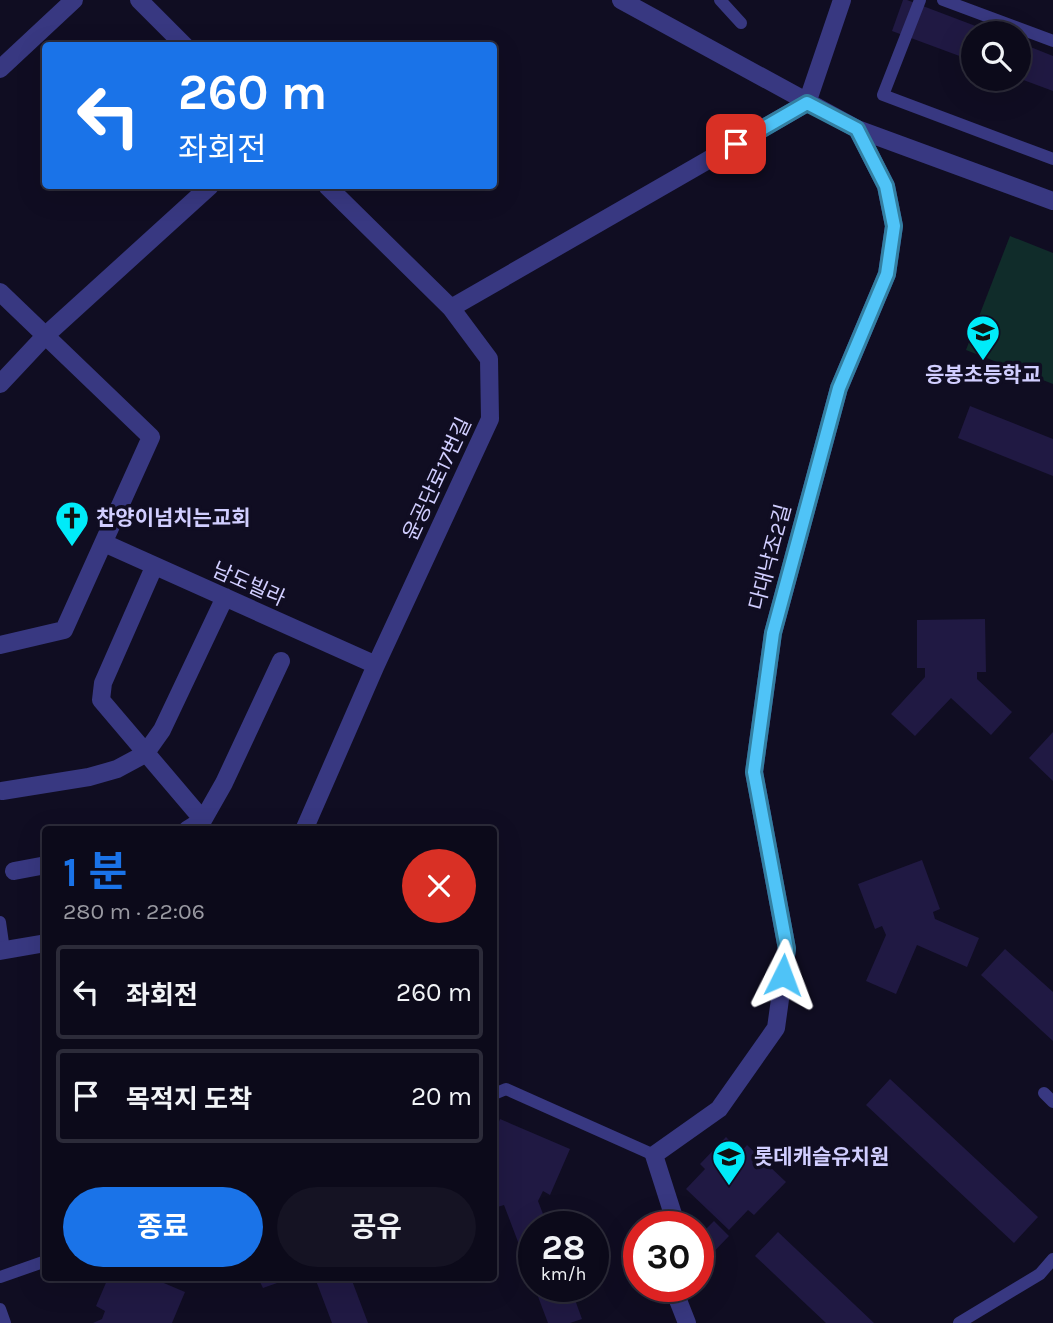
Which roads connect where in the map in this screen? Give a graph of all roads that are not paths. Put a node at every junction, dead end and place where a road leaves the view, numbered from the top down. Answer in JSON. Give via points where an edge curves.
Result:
{"nodes":[{"id":1,"x":74,"y":0,"type":"edge"},
{"id":2,"x":139,"y":0,"type":"edge"},
{"id":3,"x":621,"y":0,"type":"edge"},
{"id":4,"x":720,"y":0,"type":"edge"},
{"id":5,"x":842,"y":0,"type":"edge"},
{"id":6,"x":920,"y":0,"type":"edge"},
{"id":7,"x":943,"y":0,"type":"edge"},
{"id":8,"x":985,"y":0,"type":"edge"},
{"id":9,"x":993,"y":17,"type":"junction"},
{"id":10,"x":741,"y":23,"type":"dead end"},
{"id":11,"x":1053,"y":41,"type":"edge"},
{"id":12,"x":181,"y":42,"type":"edge"},
{"id":13,"x":0,"y":68,"type":"edge"},
{"id":14,"x":807,"y":103,"type":"junction"},
{"id":15,"x":857,"y":129,"type":"junction"},
{"id":16,"x":1053,"y":159,"type":"edge"},
{"id":17,"x":207,"y":189,"type":"edge"},
{"id":18,"x":330,"y":189,"type":"edge"},
{"id":19,"x":1053,"y":201,"type":"edge"},
{"id":20,"x":0,"y":292,"type":"edge"},
{"id":21,"x":451,"y":308,"type":"junction"},
{"id":22,"x":46,"y":335,"type":"junction"},
{"id":23,"x":0,"y":384,"type":"edge"},
{"id":24,"x":104,"y":543,"type":"junction"},
{"id":25,"x":154,"y":567,"type":"junction"},
{"id":26,"x":225,"y":597,"type":"junction"},
{"id":27,"x":0,"y":645,"type":"edge"},
{"id":28,"x":281,"y":661,"type":"dead end"},
{"id":29,"x":376,"y":665,"type":"junction"},
{"id":30,"x":145,"y":754,"type":"junction"},
{"id":31,"x":2,"y":791,"type":"dead end"},
{"id":32,"x":195,"y":825,"type":"edge"},
{"id":33,"x":306,"y":826,"type":"edge"},
{"id":34,"x":42,"y":866,"type":"edge"},
{"id":35,"x":14,"y":872,"type":"dead end"},
{"id":36,"x":0,"y":922,"type":"edge"},
{"id":37,"x":42,"y":944,"type":"edge"},
{"id":38,"x":2,"y":951,"type":"edge"},
{"id":39,"x":497,"y":1093,"type":"edge"},
{"id":40,"x":654,"y":1155,"type":"junction"},
{"id":41,"x":672,"y":1211,"type":"edge"},
{"id":42,"x":1053,"y":1259,"type":"edge"},
{"id":43,"x":42,"y":1262,"type":"edge"},
{"id":44,"x":0,"y":1278,"type":"edge"},
{"id":45,"x":679,"y":1302,"type":"edge"},
{"id":46,"x":0,"y":1309,"type":"edge"},
{"id":47,"x":5,"y":1323,"type":"edge"},
{"id":48,"x":687,"y":1323,"type":"edge"},
{"id":49,"x":959,"y":1323,"type":"edge"}],
"edges":[{"from":1,"to":13,"type":"street"},
{"from":2,"to":12,"type":"street"},
{"from":3,"to":14,"type":"street"},
{"from":4,"to":10,"type":"lane"},
{"from":5,"to":14,"type":"street"},
{"from":6,"to":16,"type":"lane","via":[[883,95]]},
{"from":7,"to":9,"type":"lane"},
{"from":8,"to":9,"type":"lane"},
{"from":9,"to":11,"type":"lane"},
{"from":14,"to":15,"type":"street"},
{"from":14,"to":21,"type":"street"},
{"from":15,"to":19,"type":"street"},
{"from":15,"to":40,"type":"street","name":"다대낙조2길","via":[[886,186],[894,226],[887,274],[839,388],[773,633],[754,772],[787,949],[776,1028],[719,1109]]},
{"from":17,"to":22,"type":"street"},
{"from":18,"to":21,"type":"street","name":"윤공단로17번길"},
{"from":20,"to":22,"type":"street"},
{"from":21,"to":29,"type":"street","name":"윤공단로17번길","via":[[489,359],[490,419]]},
{"from":22,"to":23,"type":"street"},
{"from":22,"to":24,"type":"street","via":[[151,437]]},
{"from":24,"to":25,"type":"street","name":"남도빌라"},
{"from":24,"to":27,"type":"street","via":[[64,630]]},
{"from":25,"to":26,"type":"street","name":"남도빌라"},
{"from":25,"to":30,"type":"street","via":[[103,683],[101,700]]},
{"from":26,"to":29,"type":"street","name":"남도빌라"},
{"from":26,"to":30,"type":"street","via":[[162,730]]},
{"from":28,"to":32,"type":"street","via":[[224,783]]},
{"from":29,"to":33,"type":"street","name":"윤공단로17번길"},
{"from":30,"to":31,"type":"street","via":[[89,777]]},
{"from":30,"to":32,"type":"street"},
{"from":34,"to":35,"type":"street"},
{"from":36,"to":38,"type":"lane"},
{"from":37,"to":38,"type":"street"},
{"from":39,"to":40,"type":"lane","via":[[506,1089]]},
{"from":40,"to":41,"type":"street"},
{"from":42,"to":49,"type":"lane","via":[[1040,1275]]},
{"from":43,"to":44,"type":"lane"},
{"from":45,"to":48,"type":"street"},
{"from":46,"to":47,"type":"lane"}]}
